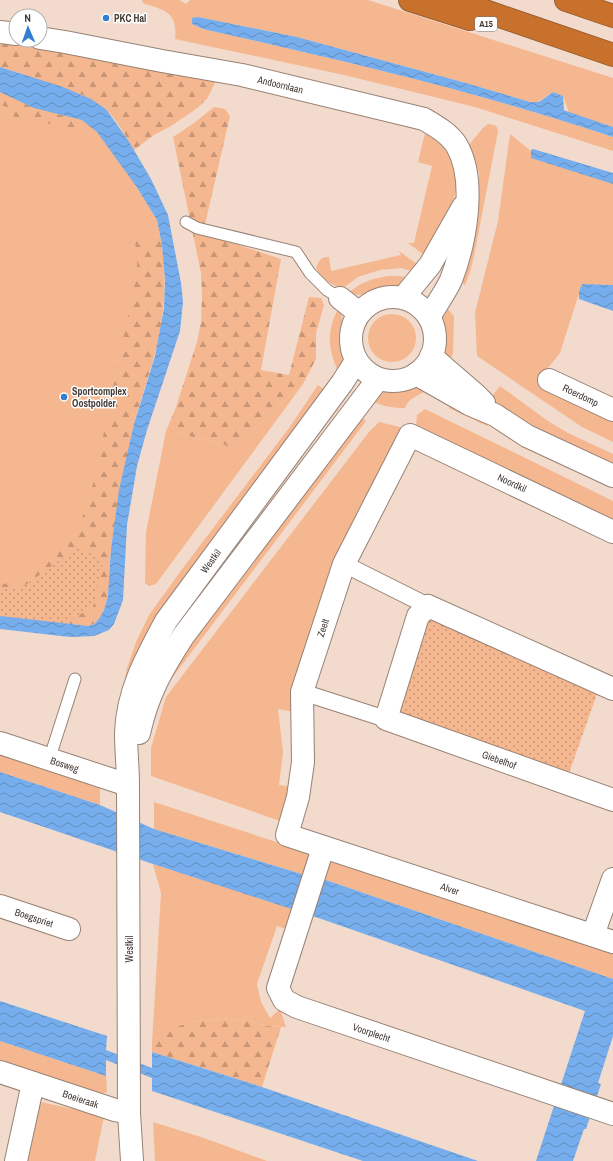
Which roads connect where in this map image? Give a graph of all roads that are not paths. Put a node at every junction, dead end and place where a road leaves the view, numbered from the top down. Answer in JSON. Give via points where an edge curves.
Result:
{"nodes":[{"id":1,"x":410,"y":0,"type":"edge"},
{"id":2,"x":453,"y":0,"type":"edge"},
{"id":3,"x":566,"y":0,"type":"edge"},
{"id":4,"x":613,"y":16,"type":"edge"},
{"id":5,"x":564,"y":38,"type":"junction"},
{"id":6,"x":48,"y":39,"type":"edge"},
{"id":7,"x":613,"y":55,"type":"edge"},
{"id":8,"x":467,"y":198,"type":"junction"},
{"id":9,"x":186,"y":222,"type":"dead end"},
{"id":10,"x":340,"y":298,"type":"joint"},
{"id":11,"x":403,"y":298,"type":"junction"},
{"id":12,"x":359,"y":313,"type":"junction"},
{"id":13,"x":429,"y":317,"type":"junction"},
{"id":14,"x":431,"y":356,"type":"junction"},
{"id":15,"x":356,"y":361,"type":"junction"},
{"id":16,"x":416,"y":374,"type":"junction"},
{"id":17,"x":378,"y":379,"type":"junction"},
{"id":18,"x":549,"y":380,"type":"dead end"},
{"id":19,"x":613,"y":410,"type":"edge"},
{"id":20,"x":495,"y":415,"type":"junction"},
{"id":21,"x":410,"y":435,"type":"joint"},
{"id":22,"x":613,"y":476,"type":"edge"},
{"id":23,"x":613,"y":532,"type":"edge"},
{"id":24,"x":344,"y":564,"type":"junction"},
{"id":25,"x":428,"y":606,"type":"junction"},
{"id":26,"x":75,"y":679,"type":"dead end"},
{"id":27,"x":613,"y":689,"type":"edge"},
{"id":28,"x":302,"y":692,"type":"junction"},
{"id":29,"x":386,"y":719,"type":"junction"},
{"id":30,"x":0,"y":743,"type":"edge"},
{"id":31,"x":49,"y":760,"type":"junction"},
{"id":32,"x":128,"y":795,"type":"junction"},
{"id":33,"x":613,"y":800,"type":"edge"},
{"id":34,"x":287,"y":835,"type":"joint"},
{"id":35,"x":323,"y":848,"type":"junction"},
{"id":36,"x":613,"y":879,"type":"edge"},
{"id":37,"x":0,"y":906,"type":"edge"},
{"id":38,"x":69,"y":929,"type":"dead end"},
{"id":39,"x":603,"y":938,"type":"edge"},
{"id":40,"x":0,"y":1072,"type":"edge"},
{"id":41,"x":33,"y":1082,"type":"junction"},
{"id":42,"x":604,"y":1111,"type":"edge"},
{"id":43,"x":129,"y":1113,"type":"junction"},
{"id":44,"x":16,"y":1161,"type":"edge"},
{"id":45,"x":120,"y":1161,"type":"edge"},
{"id":46,"x":132,"y":1161,"type":"edge"}],
"edges":[{"from":1,"to":5,"type":"highway","number":"A15","via":[[505,30]]},
{"from":2,"to":5,"type":"highway","number":"A15"},
{"from":3,"to":4,"type":"highway"},
{"from":5,"to":7,"type":"highway","number":"A15"},
{"from":6,"to":8,"type":"street","name":"Andoornlaan","via":[[242,75],[424,119],[439,128],[457,145],[465,164]]},
{"from":8,"to":11,"type":"street","name":"Andoornlaan","via":[[430,265]]},
{"from":8,"to":13,"type":"street","name":"Andoornlaan","via":[[462,245],[450,281]]},
{"from":9,"to":10,"type":"lane","via":[[197,228],[296,252],[310,273],[327,290]]},
{"from":10,"to":12,"type":"street"},
{"from":11,"to":12,"type":"street","via":[[379,299]]},
{"from":11,"to":13,"type":"street","via":[[418,305]]},
{"from":12,"to":15,"type":"street","via":[[351,336],[352,352]]},
{"from":13,"to":14,"type":"street","via":[[435,336]]},
{"from":14,"to":16,"type":"street","via":[[422,370]]},
{"from":14,"to":20,"type":"street"},
{"from":15,"to":17,"type":"street"},
{"from":15,"to":32,"type":"street","name":"Westkil","via":[[166,621],[155,641],[136,681],[129,712],[126,732]]},
{"from":16,"to":17,"type":"street","via":[[397,381]]},
{"from":16,"to":20,"type":"street","via":[[469,404]]},
{"from":17,"to":32,"type":"street","name":"Westkil","via":[[184,635],[158,676],[139,732]]},
{"from":18,"to":19,"type":"street","name":"Roerdomp"},
{"from":20,"to":22,"type":"street","via":[[527,436]]},
{"from":21,"to":23,"type":"street","name":"Noordkil"},
{"from":21,"to":24,"type":"street","name":"Zeelt"},
{"from":24,"to":25,"type":"street"},
{"from":24,"to":28,"type":"street","name":"Zeelt"},
{"from":25,"to":27,"type":"street"},
{"from":25,"to":29,"type":"street","via":[[418,616]]},
{"from":26,"to":31,"type":"lane"},
{"from":28,"to":29,"type":"street","name":"Giebelhof"},
{"from":28,"to":34,"type":"street","name":"Zeelt","via":[[303,762],[298,797]]},
{"from":29,"to":33,"type":"street","name":"Giebelhof"},
{"from":30,"to":31,"type":"street","name":"Bosweg"},
{"from":31,"to":32,"type":"street","name":"Bosweg"},
{"from":32,"to":43,"type":"street","name":"Westkil"},
{"from":34,"to":35,"type":"street","name":"Alver"},
{"from":35,"to":39,"type":"street","name":"Alver"},
{"from":35,"to":42,"type":"street","name":"Voorplecht","via":[[278,988],[284,1000],[297,1007]]},
{"from":36,"to":39,"type":"street"},
{"from":37,"to":38,"type":"street","name":"Boegspriet"},
{"from":40,"to":41,"type":"street","name":"Boeieraak"},
{"from":41,"to":43,"type":"street","name":"Boeieraak"},
{"from":41,"to":44,"type":"street"},
{"from":43,"to":45,"type":"street","name":"Westkil"},
{"from":43,"to":46,"type":"street","name":"Westkil"}]}
